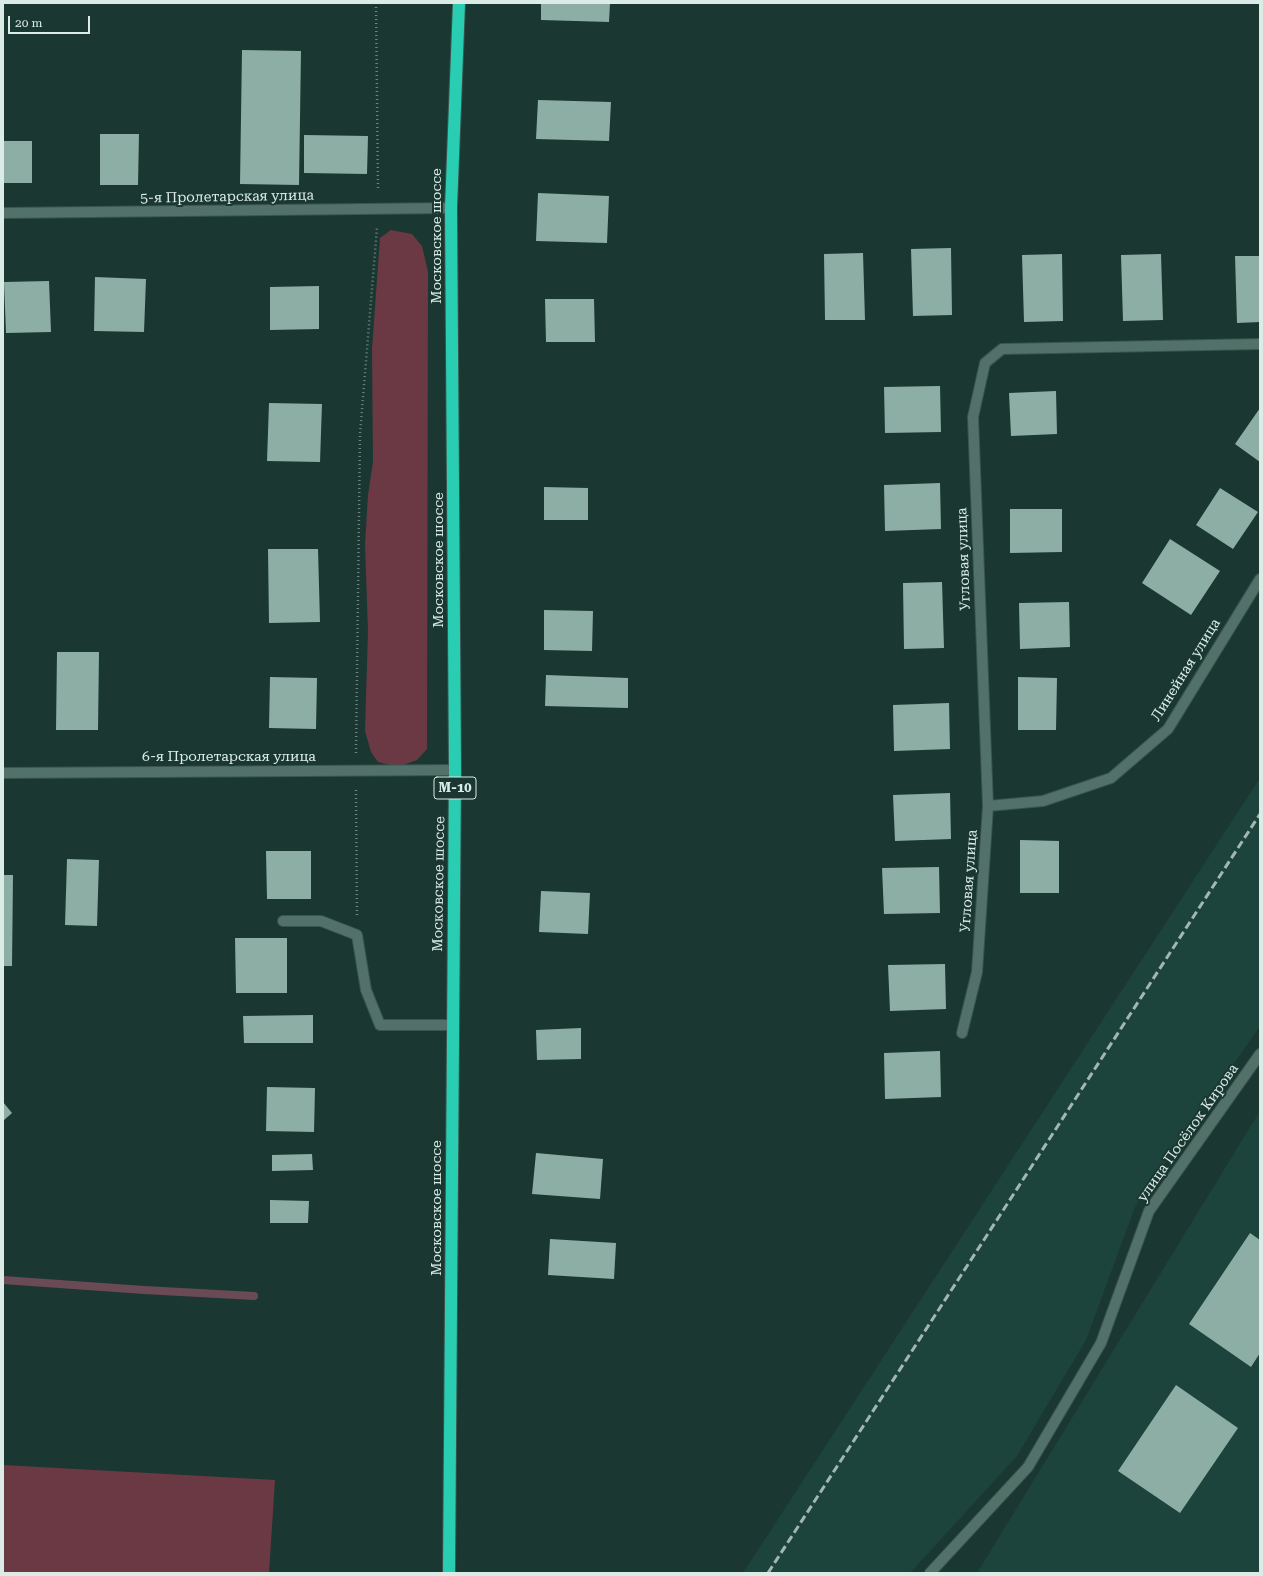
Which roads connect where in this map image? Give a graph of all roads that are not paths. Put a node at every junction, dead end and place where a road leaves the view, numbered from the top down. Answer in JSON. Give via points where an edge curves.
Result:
{"nodes":[{"id":1,"x":459,"y":3,"type":"edge"},
{"id":2,"x":451,"y":208,"type":"junction"},
{"id":3,"x":3,"y":213,"type":"edge"},
{"id":4,"x":1260,"y":344,"type":"edge"},
{"id":5,"x":1260,"y":579,"type":"edge"},
{"id":6,"x":456,"y":770,"type":"junction"},
{"id":7,"x":3,"y":772,"type":"edge"},
{"id":8,"x":988,"y":806,"type":"junction"},
{"id":9,"x":283,"y":921,"type":"dead end"},
{"id":10,"x":453,"y":1025,"type":"junction"},
{"id":11,"x":962,"y":1033,"type":"dead end"},
{"id":12,"x":1260,"y":1054,"type":"edge"},
{"id":13,"x":449,"y":1573,"type":"edge"},
{"id":14,"x":930,"y":1573,"type":"edge"}],
"edges":[{"from":1,"to":2,"type":"highway","name":"Московское шоссе","number":"М-10"},
{"from":2,"to":3,"type":"street","name":"5-я Пролетарская улица"},
{"from":2,"to":6,"type":"highway","name":"Московское шоссе","number":"М-10"},
{"from":4,"to":8,"type":"street","name":"Угловая улица","via":[[1002,349],[985,363],[973,417]]},
{"from":5,"to":8,"type":"street","name":"Линейная улица","via":[[1168,729],[1111,778],[1043,801]]},
{"from":6,"to":7,"type":"street","name":"6-я Пролетарская улица"},
{"from":6,"to":10,"type":"highway","name":"Московское шоссе","number":"М-10"},
{"from":8,"to":11,"type":"street","name":"Угловая улица","via":[[977,972]]},
{"from":9,"to":10,"type":"street","via":[[321,921],[357,935],[366,990],[380,1025]]},
{"from":10,"to":13,"type":"highway","name":"Московское шоссе","number":"М-10"},
{"from":12,"to":14,"type":"street","name":"улица Посёлок Кирова","via":[[1149,1211],[1101,1343],[1028,1467]]}]}
